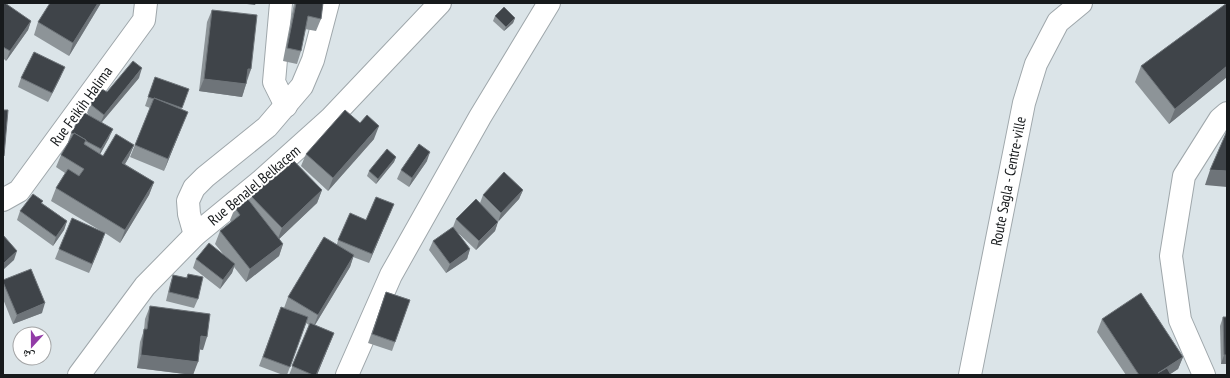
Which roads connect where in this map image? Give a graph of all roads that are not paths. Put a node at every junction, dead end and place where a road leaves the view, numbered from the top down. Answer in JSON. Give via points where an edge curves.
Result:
{"nodes":[{"id":1,"x":146,"y":3,"type":"edge"},
{"id":2,"x":281,"y":3,"type":"edge"},
{"id":3,"x":328,"y":3,"type":"edge"},
{"id":4,"x":440,"y":3,"type":"edge"},
{"id":5,"x":549,"y":3,"type":"edge"},
{"id":6,"x":1081,"y":3,"type":"edge"},
{"id":7,"x":286,"y":106,"type":"junction"},
{"id":8,"x":1227,"y":113,"type":"edge"},
{"id":9,"x":3,"y":200,"type":"edge"},
{"id":10,"x":195,"y":235,"type":"junction"},
{"id":11,"x":79,"y":375,"type":"edge"},
{"id":12,"x":347,"y":375,"type":"edge"},
{"id":13,"x":970,"y":375,"type":"edge"},
{"id":14,"x":1204,"y":375,"type":"edge"}],
"edges":[{"from":1,"to":9,"type":"street","name":"Rue Feikih Halima","via":[[144,20],[19,191]]},
{"from":2,"to":7,"type":"street","via":[[274,82]]},
{"from":3,"to":7,"type":"street","via":[[313,60],[302,86]]},
{"from":4,"to":10,"type":"street","name":"Rue Benalel Belkacem","via":[[330,119]]},
{"from":5,"to":12,"type":"street","via":[[480,117],[391,274]]},
{"from":6,"to":13,"type":"street","name":"Route Sagla - Centre-ville","via":[[1058,22],[1036,64],[1024,103]]},
{"from":7,"to":10,"type":"street","via":[[267,127],[194,188],[188,201]]},
{"from":8,"to":14,"type":"street","via":[[1220,119],[1184,176],[1170,256],[1180,320]]},
{"from":10,"to":11,"type":"street","name":"Rue Benalel Belkacem","via":[[145,286]]}]}
